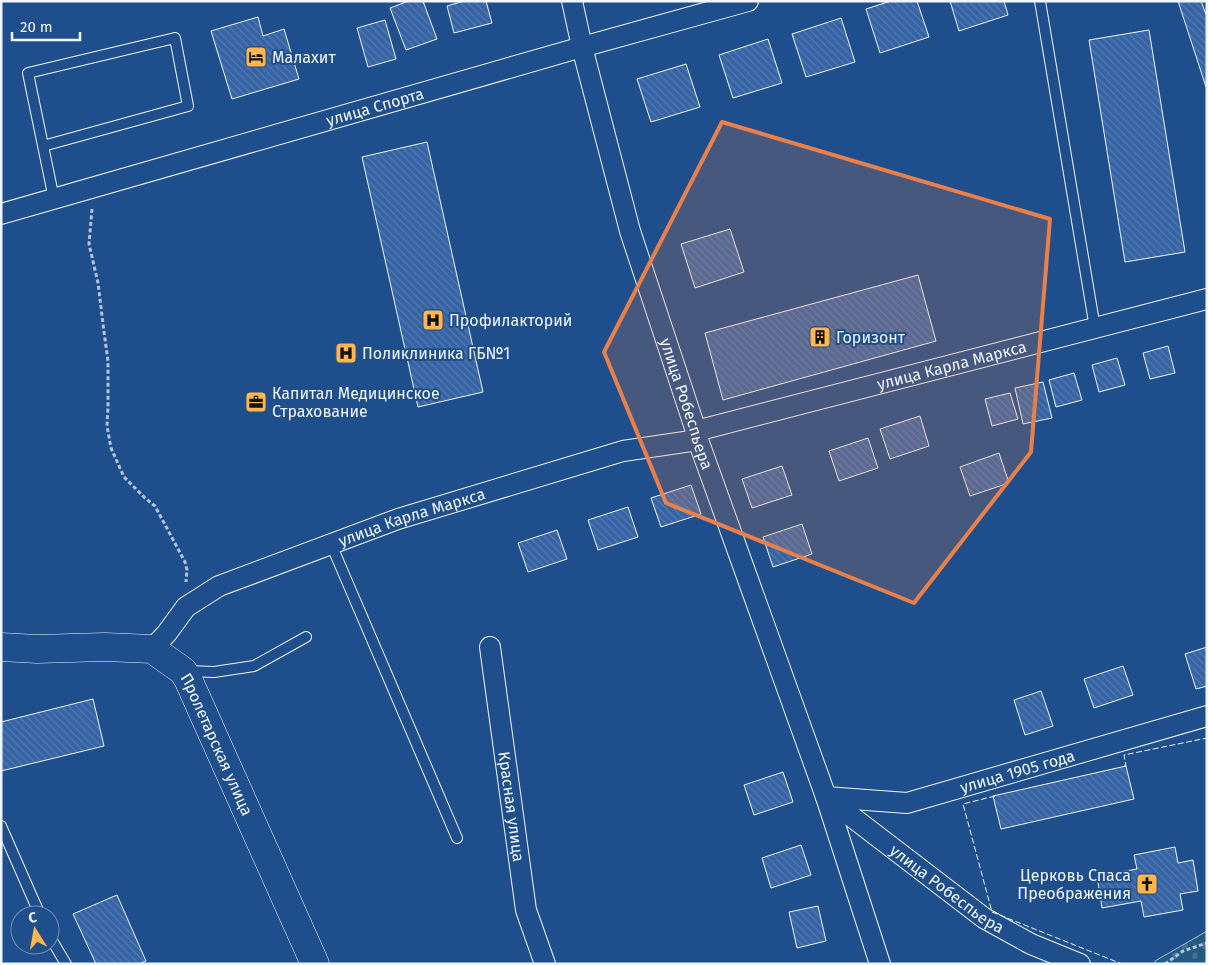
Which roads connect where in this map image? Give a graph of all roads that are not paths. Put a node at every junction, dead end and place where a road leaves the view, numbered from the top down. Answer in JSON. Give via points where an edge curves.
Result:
{"nodes":[{"id":1,"x":572,"y":1,"type":"edge"},
{"id":2,"x":748,"y":1,"type":"edge"},
{"id":3,"x":1040,"y":1,"type":"edge"},
{"id":4,"x":582,"y":47,"type":"junction"},
{"id":5,"x":43,"y":146,"type":"junction"},
{"id":6,"x":54,"y":199,"type":"junction"},
{"id":7,"x":1,"y":214,"type":"edge"},
{"id":8,"x":1207,"y":299,"type":"edge"},
{"id":9,"x":1095,"y":328,"type":"junction"},
{"id":10,"x":697,"y":435,"type":"junction"},
{"id":11,"x":331,"y":544,"type":"junction"},
{"id":12,"x":306,"y":637,"type":"dead end"},
{"id":13,"x":1,"y":647,"type":"edge"},
{"id":14,"x":490,"y":647,"type":"dead end"},
{"id":15,"x":152,"y":649,"type":"junction"},
{"id":16,"x":183,"y":671,"type":"junction"},
{"id":17,"x":1207,"y":716,"type":"edge"},
{"id":18,"x":826,"y":797,"type":"junction"},
{"id":19,"x":1,"y":826,"type":"edge"},
{"id":20,"x":457,"y":838,"type":"dead end"},
{"id":21,"x":36,"y":905,"type":"edge"},
{"id":22,"x":314,"y":964,"type":"edge"},
{"id":23,"x":545,"y":964,"type":"edge"},
{"id":24,"x":880,"y":964,"type":"edge"},
{"id":25,"x":1080,"y":964,"type":"edge"}],
"edges":[{"from":1,"to":4,"type":"street","name":"улица Робеспьера"},
{"from":2,"to":4,"type":"street","name":"улица Спорта"},
{"from":3,"to":9,"type":"lane"},
{"from":4,"to":6,"type":"street","name":"улица Спорта"},
{"from":4,"to":10,"type":"street","name":"улица Робеспьера","via":[[630,231]]},
{"from":5,"to":5,"type":"lane","via":[[28,73],[175,38],[188,106]]},
{"from":5,"to":6,"type":"lane"},
{"from":6,"to":7,"type":"street","name":"улица Спорта"},
{"from":8,"to":9,"type":"street","name":"улица Карла Маркса"},
{"from":9,"to":10,"type":"street","name":"улица Карла Маркса"},
{"from":10,"to":11,"type":"street","name":"улица Карла Маркса","via":[[623,451],[398,519]]},
{"from":10,"to":18,"type":"street","name":"улица Робеспьера"},
{"from":11,"to":15,"type":"street","name":"улица Карла Маркса","via":[[218,586],[186,607]]},
{"from":11,"to":20,"type":"lane"},
{"from":12,"to":16,"type":"lane","via":[[254,666],[214,672]]},
{"from":13,"to":15,"type":"main road"},
{"from":14,"to":23,"type":"street","name":"Красная улица","via":[[526,910]]},
{"from":15,"to":16,"type":"main road","name":"Пролетарская улица"},
{"from":16,"to":22,"type":"main road","name":"Пролетарская улица"},
{"from":17,"to":18,"type":"street","name":"улица 1905 года","via":[[906,803]]},
{"from":18,"to":24,"type":"street","name":"улица Робеспьера"},
{"from":18,"to":25,"type":"street","name":"улица Робеспьера","via":[[984,918],[1031,944]]},
{"from":19,"to":21,"type":"lane"}]}
